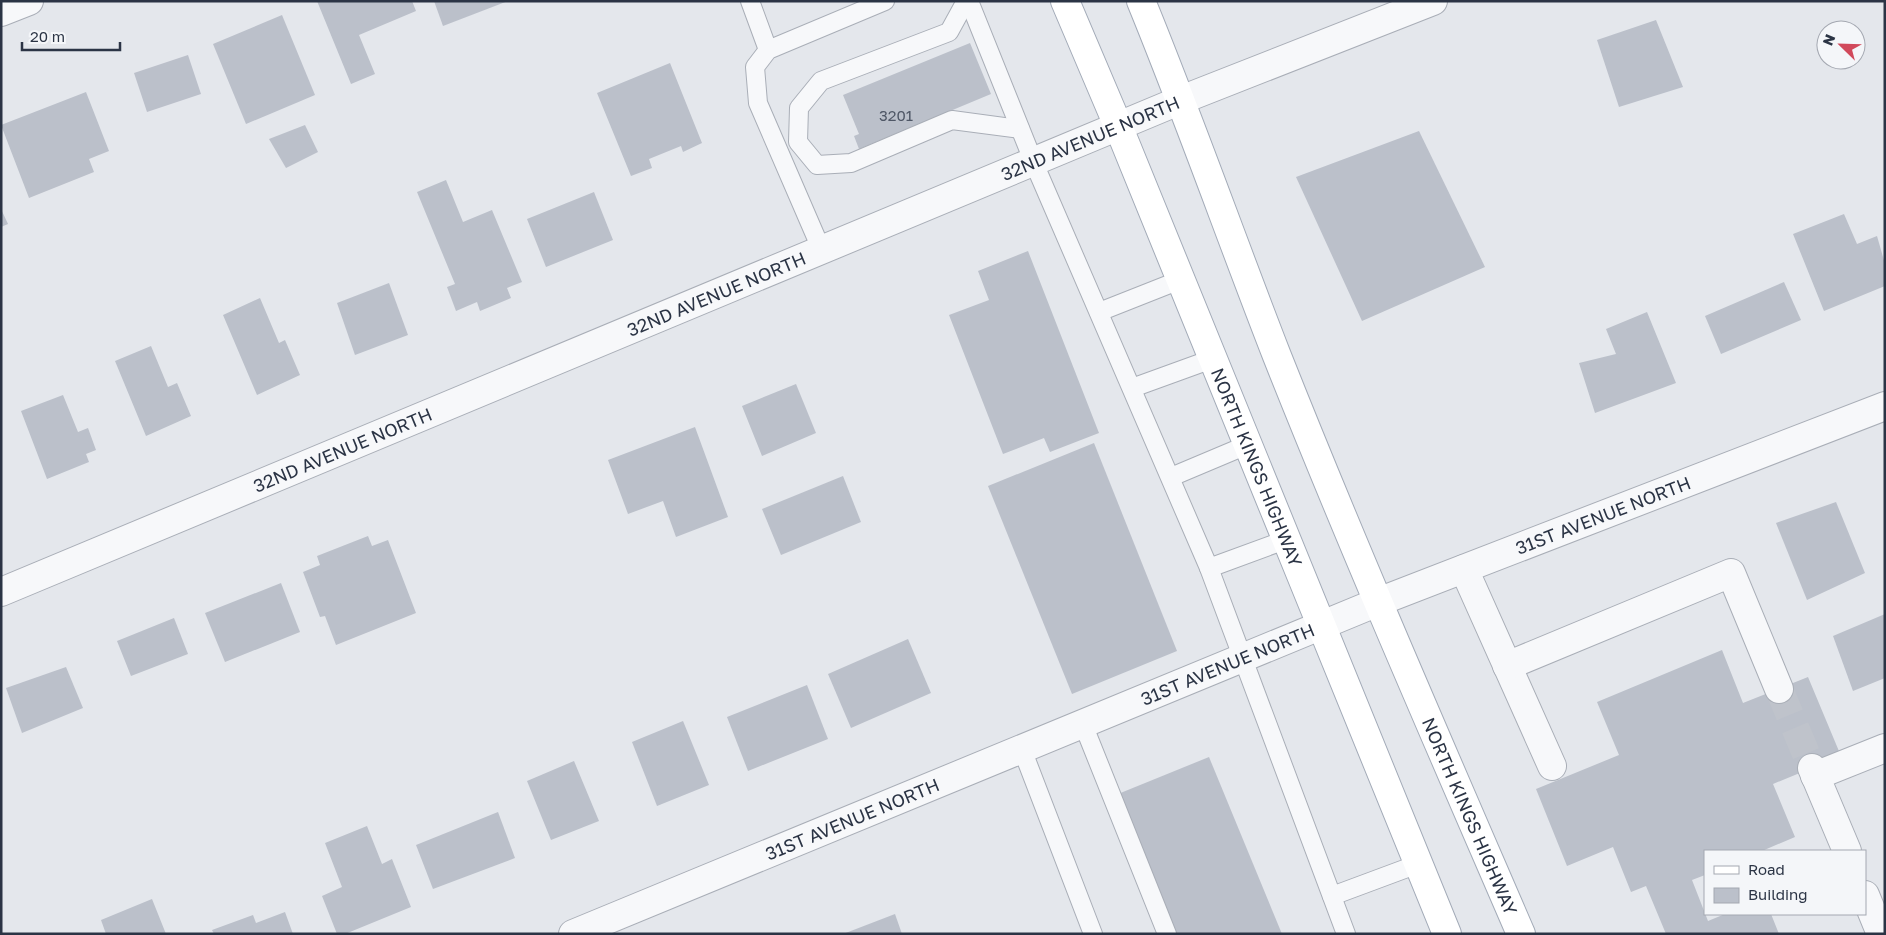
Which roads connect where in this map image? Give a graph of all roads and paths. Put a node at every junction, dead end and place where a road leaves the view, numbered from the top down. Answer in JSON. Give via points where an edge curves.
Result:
{"nodes":[{"id":1,"x":29,"y":1,"type":"edge"},
{"id":2,"x":750,"y":1,"type":"edge"},
{"id":3,"x":885,"y":1,"type":"edge"},
{"id":4,"x":968,"y":1,"type":"edge"},
{"id":5,"x":1065,"y":1,"type":"edge"},
{"id":6,"x":1141,"y":1,"type":"edge"},
{"id":7,"x":1433,"y":1,"type":"edge"},
{"id":8,"x":1,"y":12,"type":"edge"},
{"id":9,"x":768,"y":50,"type":"junction"},
{"id":10,"x":1181,"y":100,"type":"junction"},
{"id":11,"x":1119,"y":128,"type":"junction"},
{"id":12,"x":1020,"y":129,"type":"junction"},
{"id":13,"x":798,"y":142,"type":"junction"},
{"id":14,"x":779,"y":152,"type":"junction"},
{"id":15,"x":1034,"y":163,"type":"junction"},
{"id":16,"x":822,"y":251,"type":"junction"},
{"id":17,"x":1180,"y":280,"type":"junction"},
{"id":18,"x":1099,"y":312,"type":"junction"},
{"id":19,"x":1212,"y":358,"type":"junction"},
{"id":20,"x":1132,"y":388,"type":"junction"},
{"id":21,"x":1885,"y":406,"type":"edge"},
{"id":22,"x":1247,"y":445,"type":"junction"},
{"id":23,"x":1171,"y":477,"type":"junction"},
{"id":24,"x":1285,"y":540,"type":"junction"},
{"id":25,"x":1210,"y":568,"type":"junction"},
{"id":26,"x":1464,"y":569,"type":"junction"},
{"id":27,"x":1,"y":592,"type":"edge"},
{"id":28,"x":1378,"y":602,"type":"junction"},
{"id":29,"x":1321,"y":626,"type":"junction"},
{"id":30,"x":1244,"y":658,"type":"junction"},
{"id":31,"x":1507,"y":666,"type":"junction"},
{"id":32,"x":1779,"y":688,"type":"tunnel mouth"},
{"id":33,"x":1083,"y":724,"type":"junction"},
{"id":34,"x":1885,"y":748,"type":"edge"},
{"id":35,"x":1022,"y":749,"type":"junction"},
{"id":36,"x":1552,"y":766,"type":"dead end"},
{"id":37,"x":1847,"y":850,"type":"edge"},
{"id":38,"x":1418,"y":864,"type":"junction"},
{"id":39,"x":1332,"y":896,"type":"junction"},
{"id":40,"x":1866,"y":897,"type":"edge"},
{"id":41,"x":1882,"y":933,"type":"edge"},
{"id":42,"x":573,"y":934,"type":"edge"},
{"id":43,"x":1093,"y":934,"type":"edge"},
{"id":44,"x":1167,"y":934,"type":"edge"},
{"id":45,"x":1346,"y":934,"type":"edge"},
{"id":46,"x":1447,"y":934,"type":"edge"},
{"id":47,"x":1521,"y":934,"type":"edge"}],
"edges":[{"from":1,"to":8,"type":"street"},
{"from":2,"to":9,"type":"lane"},
{"from":3,"to":9,"type":"lane"},
{"from":4,"to":12,"type":"lane"},
{"from":4,"to":13,"type":"lane","via":[[949,32],[821,81],[799,108]]},
{"from":5,"to":11,"type":"main road","name":"NORTH KINGS HIGHWAY"},
{"from":6,"to":10,"type":"main road","name":"NORTH KINGS HIGHWAY"},
{"from":7,"to":10,"type":"street","name":"32ND AVENUE NORTH"},
{"from":9,"to":14,"type":"lane","via":[[756,66],[758,103]]},
{"from":10,"to":11,"type":"street","name":"32ND AVENUE NORTH"},
{"from":10,"to":28,"type":"main road","name":"NORTH KINGS HIGHWAY","via":[[1277,354]]},
{"from":11,"to":15,"type":"street","name":"32ND AVENUE NORTH"},
{"from":11,"to":17,"type":"main road","name":"NORTH KINGS HIGHWAY"},
{"from":12,"to":13,"type":"lane","via":[[952,120],[851,163],[817,165]]},
{"from":12,"to":15,"type":"lane"},
{"from":13,"to":14,"type":"lane"},
{"from":14,"to":16,"type":"lane"},
{"from":15,"to":16,"type":"street","name":"32ND AVENUE NORTH"},
{"from":15,"to":18,"type":"lane"},
{"from":16,"to":27,"type":"street","name":"32ND AVENUE NORTH"},
{"from":17,"to":18,"type":"lane"},
{"from":17,"to":19,"type":"main road","name":"NORTH KINGS HIGHWAY"},
{"from":18,"to":20,"type":"lane"},
{"from":19,"to":20,"type":"lane"},
{"from":19,"to":22,"type":"main road","name":"NORTH KINGS HIGHWAY"},
{"from":20,"to":23,"type":"lane"},
{"from":21,"to":26,"type":"street","name":"31ST AVENUE NORTH"},
{"from":22,"to":23,"type":"lane"},
{"from":22,"to":24,"type":"main road","name":"NORTH KINGS HIGHWAY"},
{"from":23,"to":25,"type":"lane"},
{"from":24,"to":25,"type":"lane"},
{"from":24,"to":29,"type":"main road","name":"NORTH KINGS HIGHWAY"},
{"from":25,"to":30,"type":"lane"},
{"from":26,"to":28,"type":"street","name":"31ST AVENUE NORTH"},
{"from":26,"to":31,"type":"street"},
{"from":28,"to":29,"type":"street","name":"31ST AVENUE NORTH"},
{"from":28,"to":47,"type":"main road","name":"NORTH KINGS HIGHWAY"},
{"from":29,"to":30,"type":"street","name":"31ST AVENUE NORTH"},
{"from":29,"to":38,"type":"main road","name":"NORTH KINGS HIGHWAY"},
{"from":30,"to":33,"type":"street","name":"31ST AVENUE NORTH"},
{"from":30,"to":39,"type":"lane"},
{"from":31,"to":32,"type":"street","via":[[1731,574]]},
{"from":31,"to":36,"type":"street"},
{"from":33,"to":35,"type":"street","name":"31ST AVENUE NORTH"},
{"from":33,"to":44,"type":"lane"},
{"from":34,"to":37,"type":"street","via":[[1814,772]]},
{"from":35,"to":42,"type":"street","name":"31ST AVENUE NORTH"},
{"from":35,"to":43,"type":"lane"},
{"from":38,"to":39,"type":"lane"},
{"from":38,"to":46,"type":"main road","name":"NORTH KINGS HIGHWAY"},
{"from":39,"to":45,"type":"lane"},
{"from":40,"to":41,"type":"street"}]}
